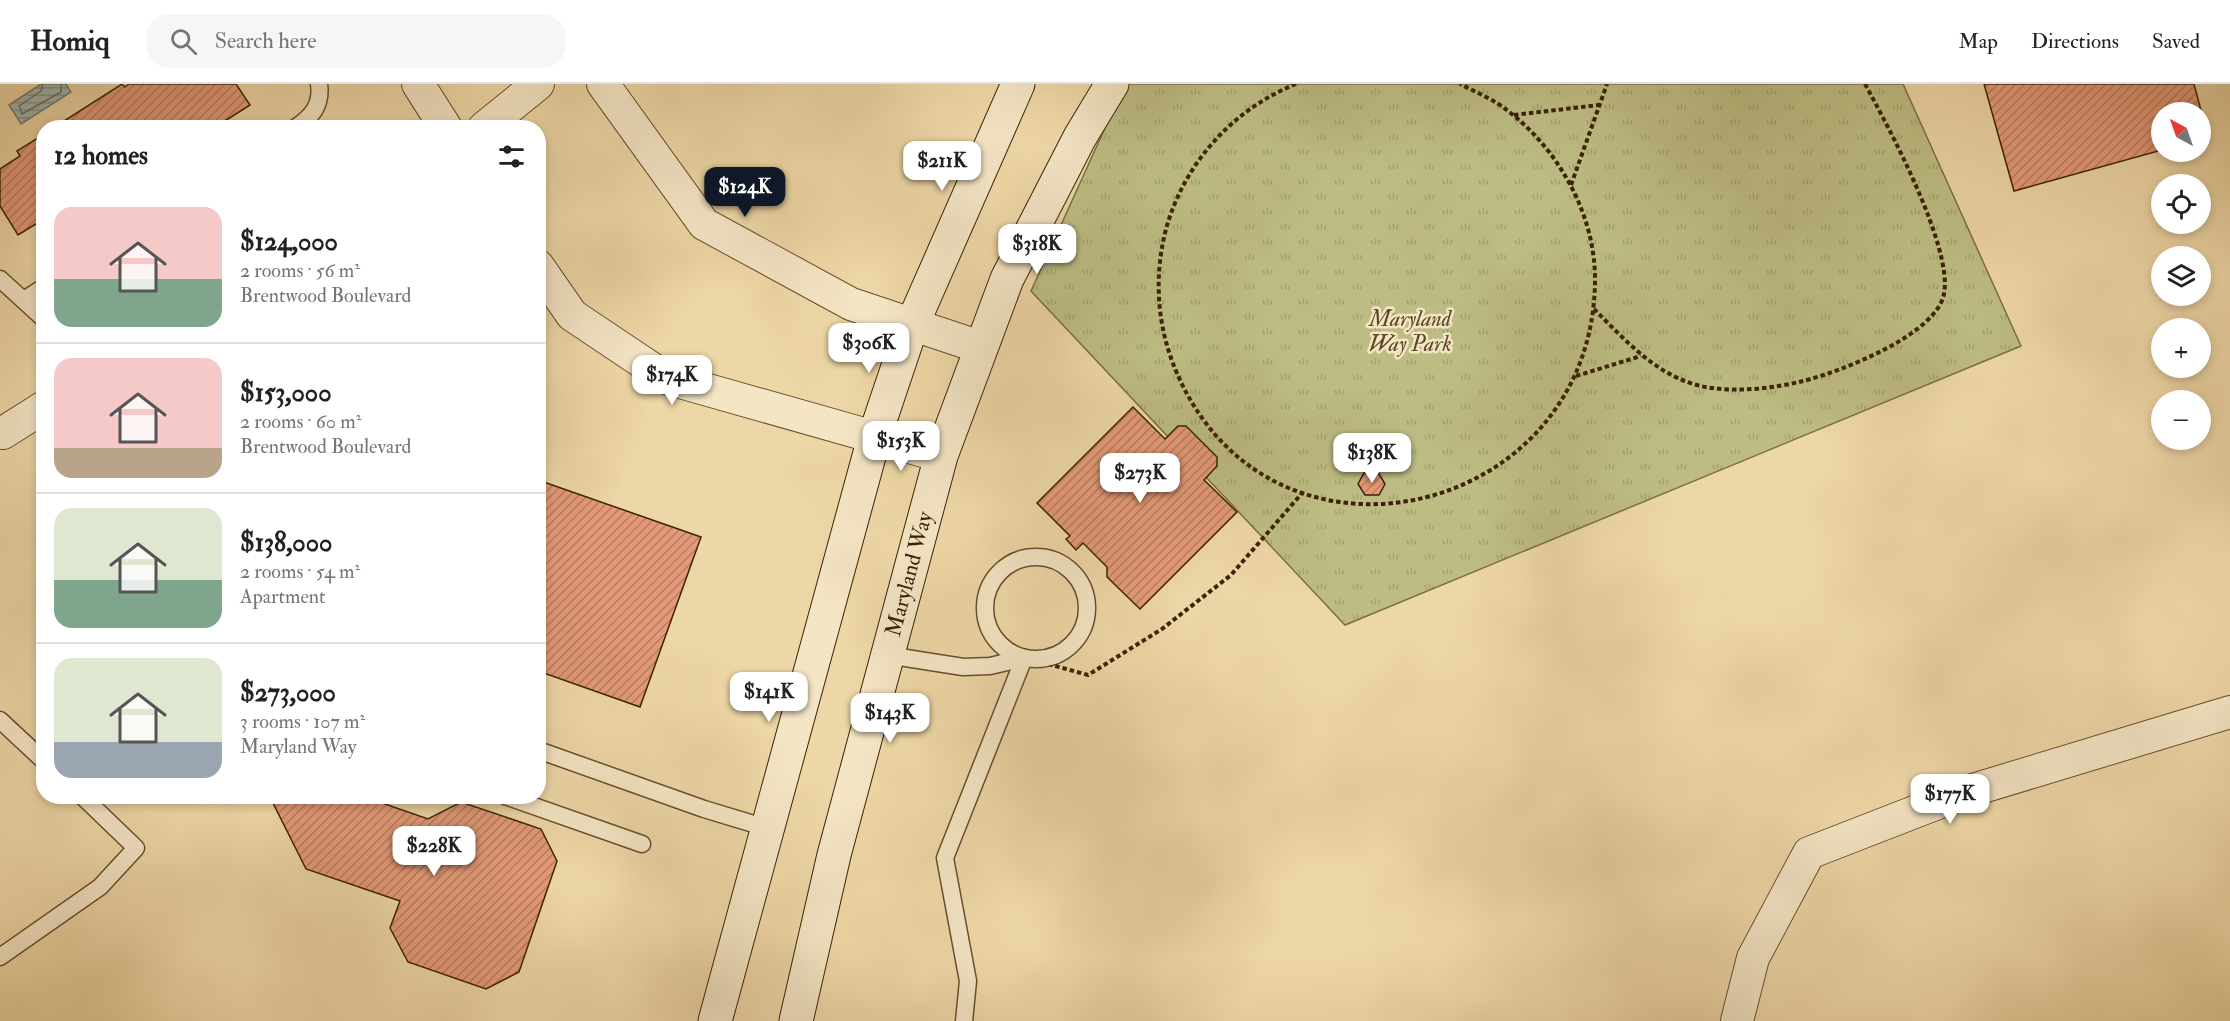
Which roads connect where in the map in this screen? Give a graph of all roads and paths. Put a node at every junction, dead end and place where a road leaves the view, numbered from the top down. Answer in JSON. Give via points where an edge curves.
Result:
{"nodes":[{"id":1,"x":319,"y":84,"type":"edge"},
{"id":2,"x":418,"y":84,"type":"edge"},
{"id":3,"x":538,"y":84,"type":"edge"},
{"id":4,"x":603,"y":84,"type":"edge"},
{"id":5,"x":1018,"y":84,"type":"edge"},
{"id":6,"x":1112,"y":84,"type":"edge"},
{"id":7,"x":1296,"y":84,"type":"edge"},
{"id":8,"x":1460,"y":84,"type":"edge"},
{"id":9,"x":1607,"y":84,"type":"edge"},
{"id":10,"x":1865,"y":84,"type":"edge"},
{"id":11,"x":1599,"y":105,"type":"junction"},
{"id":12,"x":1514,"y":116,"type":"junction"},
{"id":13,"x":308,"y":120,"type":"edge"},
{"id":14,"x":441,"y":120,"type":"edge"},
{"id":15,"x":494,"y":120,"type":"edge"},
{"id":16,"x":1571,"y":186,"type":"junction"},
{"id":17,"x":546,"y":278,"type":"edge"},
{"id":18,"x":0,"y":279,"type":"edge"},
{"id":19,"x":36,"y":292,"type":"edge"},
{"id":20,"x":24,"y":300,"type":"junction"},
{"id":21,"x":1594,"y":308,"type":"junction"},
{"id":22,"x":36,"y":311,"type":"edge"},
{"id":23,"x":912,"y":325,"type":"junction"},
{"id":24,"x":980,"y":347,"type":"junction"},
{"id":25,"x":1641,"y":356,"type":"junction"},
{"id":26,"x":1575,"y":376,"type":"junction"},
{"id":27,"x":36,"y":412,"type":"edge"},
{"id":28,"x":1,"y":432,"type":"edge"},
{"id":29,"x":874,"y":438,"type":"junction"},
{"id":30,"x":941,"y":456,"type":"junction"},
{"id":31,"x":1303,"y":492,"type":"junction"},
{"id":32,"x":887,"y":655,"type":"junction"},
{"id":33,"x":1026,"y":658,"type":"junction"},
{"id":34,"x":2230,"y":712,"type":"edge"},
{"id":35,"x":0,"y":720,"type":"edge"},
{"id":36,"x":546,"y":753,"type":"edge"},
{"id":37,"x":36,"y":754,"type":"edge"},
{"id":38,"x":90,"y":804,"type":"edge"},
{"id":39,"x":528,"y":804,"type":"edge"},
{"id":40,"x":767,"y":828,"type":"junction"},
{"id":41,"x":642,"y":844,"type":"dead end"},
{"id":42,"x":0,"y":957,"type":"edge"},
{"id":43,"x":715,"y":1021,"type":"edge"},
{"id":44,"x":796,"y":1021,"type":"edge"},
{"id":45,"x":963,"y":1021,"type":"edge"},
{"id":46,"x":1737,"y":1021,"type":"edge"}],
"edges":[{"from":1,"to":13,"type":"lane","via":[[319,102]]},
{"from":2,"to":14,"type":"street"},
{"from":3,"to":15,"type":"street"},
{"from":4,"to":23,"type":"street","via":[[704,224],[851,304]]},
{"from":5,"to":23,"type":"main road"},
{"from":6,"to":24,"type":"main road","name":"Maryland Way","via":[[1080,137],[1007,279]]},
{"from":7,"to":31,"type":"path","via":[[1258,103],[1234,121],[1187,178],[1169,218],[1161,249],[1158,291],[1162,330],[1172,362],[1187,395],[1208,425],[1237,455],[1264,474]]},
{"from":8,"to":12,"type":"path"},
{"from":9,"to":11,"type":"path"},
{"from":10,"to":25,"type":"path","via":[[1912,179],[1943,255],[1946,274],[1939,309],[1899,341],[1847,366],[1771,387],[1712,388],[1690,382]]},
{"from":11,"to":12,"type":"path"},
{"from":11,"to":16,"type":"path"},
{"from":12,"to":16,"type":"path","via":[[1548,150]]},
{"from":16,"to":21,"type":"path","via":[[1590,239]]},
{"from":17,"to":29,"type":"street","via":[[572,315],[666,378]]},
{"from":18,"to":20,"type":"lane"},
{"from":19,"to":20,"type":"lane"},
{"from":20,"to":22,"type":"lane"},
{"from":21,"to":25,"type":"path"},
{"from":21,"to":26,"type":"path","via":[[1588,341]]},
{"from":23,"to":24,"type":"street"},
{"from":23,"to":29,"type":"main road"},
{"from":24,"to":30,"type":"main road","name":"Maryland Way"},
{"from":25,"to":26,"type":"path"},
{"from":26,"to":31,"type":"path","via":[[1534,437],[1475,481],[1405,503],[1366,504]]},
{"from":27,"to":28,"type":"street"},
{"from":29,"to":30,"type":"street"},
{"from":29,"to":40,"type":"main road"},
{"from":30,"to":32,"type":"main road","name":"Maryland Way"},
{"from":31,"to":33,"type":"path","via":[[1231,575],[1127,653],[1088,675]]},
{"from":32,"to":33,"type":"lane","via":[[963,667]]},
{"from":32,"to":44,"type":"main road","name":"Maryland Way","via":[[834,855]]},
{"from":33,"to":33,"type":"lane","via":[[1045,658],[1071,645],[1081,632],[1087,608],[1085,594],[1074,574],[1056,561],[1039,557],[1024,558],[1002,570],[986,597],[986,618],[995,639]]},
{"from":33,"to":45,"type":"lane","via":[[945,858],[968,981]]},
{"from":34,"to":46,"type":"street","via":[[1966,792],[1809,853],[1753,958]]},
{"from":35,"to":37,"type":"lane"},
{"from":36,"to":40,"type":"lane"},
{"from":38,"to":42,"type":"lane","via":[[136,848],[100,887]]},
{"from":39,"to":41,"type":"lane"},
{"from":40,"to":43,"type":"main road"}]}
